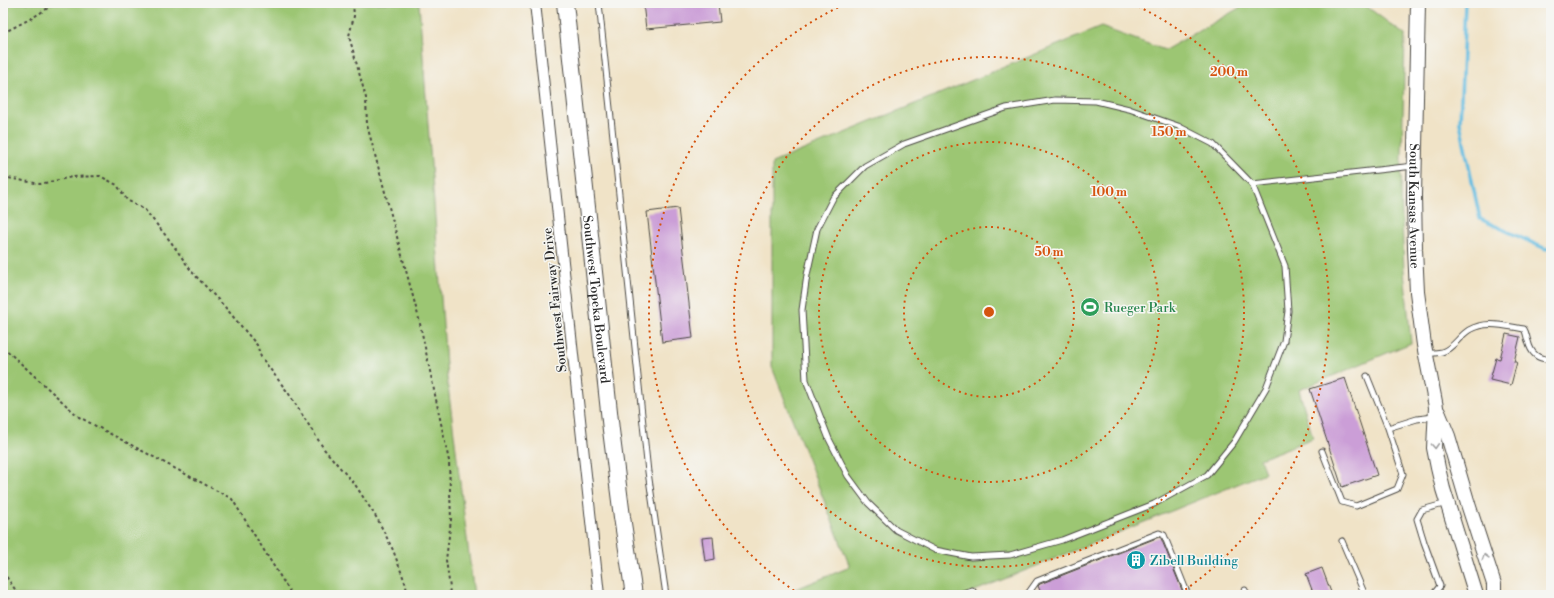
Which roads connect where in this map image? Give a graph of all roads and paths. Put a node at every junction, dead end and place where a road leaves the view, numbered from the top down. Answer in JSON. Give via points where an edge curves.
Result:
{"nodes":[{"id":1,"x":56,"y":3,"type":"edge"},
{"id":2,"x":353,"y":3,"type":"edge"},
{"id":3,"x":535,"y":3,"type":"edge"},
{"id":4,"x":566,"y":3,"type":"edge"},
{"id":5,"x":599,"y":3,"type":"edge"},
{"id":6,"x":1418,"y":3,"type":"edge"},
{"id":7,"x":3,"y":33,"type":"edge"},
{"id":8,"x":1415,"y":166,"type":"junction"},
{"id":9,"x":3,"y":177,"type":"edge"},
{"id":10,"x":1252,"y":184,"type":"junction"},
{"id":11,"x":3,"y":347,"type":"edge"},
{"id":12,"x":1426,"y":354,"type":"junction"},
{"id":13,"x":1551,"y":359,"type":"edge"},
{"id":14,"x":1367,"y":376,"type":"dead end"},
{"id":15,"x":1435,"y":412,"type":"junction"},
{"id":16,"x":1388,"y":428,"type":"junction"},
{"id":17,"x":1322,"y":450,"type":"dead end"},
{"id":18,"x":1448,"y":502,"type":"junction"},
{"id":19,"x":1342,"y":541,"type":"dead end"},
{"id":20,"x":3,"y":572,"type":"edge"},
{"id":21,"x":19,"y":595,"type":"edge"},
{"id":22,"x":295,"y":595,"type":"edge"},
{"id":23,"x":407,"y":595,"type":"edge"},
{"id":24,"x":449,"y":595,"type":"edge"},
{"id":25,"x":599,"y":595,"type":"edge"},
{"id":26,"x":634,"y":595,"type":"edge"},
{"id":27,"x":666,"y":595,"type":"edge"},
{"id":28,"x":957,"y":595,"type":"edge"},
{"id":29,"x":976,"y":595,"type":"edge"},
{"id":30,"x":1027,"y":595,"type":"edge"},
{"id":31,"x":1188,"y":595,"type":"edge"},
{"id":32,"x":1365,"y":595,"type":"edge"},
{"id":33,"x":1433,"y":595,"type":"edge"},
{"id":34,"x":1476,"y":595,"type":"edge"},
{"id":35,"x":1494,"y":595,"type":"edge"}],
"edges":[{"from":1,"to":7,"type":"path"},
{"from":2,"to":24,"type":"path","via":[[354,16],[349,36],[366,98],[367,125],[420,319],[449,461],[451,520],[446,560]]},
{"from":3,"to":25,"type":"street","name":"Southwest Fairway Drive"},
{"from":4,"to":26,"type":"main road","name":"Southwest Topeka Boulevard","via":[[612,438]]},
{"from":5,"to":27,"type":"lane","via":[[648,472]]},
{"from":6,"to":8,"type":"main road","name":"South Kansas Avenue"},
{"from":8,"to":10,"type":"lane"},
{"from":8,"to":12,"type":"main road","name":"South Kansas Avenue","via":[[1414,249]]},
{"from":9,"to":23,"type":"path","via":[[40,184],[72,177],[100,176],[116,185],[127,200],[145,210],[192,272],[257,345],[261,357],[289,394],[324,449],[356,486],[378,520],[393,550]]},
{"from":10,"to":10,"type":"lane","via":[[1213,144],[1178,126],[1096,101],[1055,100],[1006,108],[904,144],[864,166],[833,198],[817,229],[802,310],[806,380],[829,439],[848,476],[868,503],[896,530],[934,550],[971,557],[1010,555],[1062,540],[1154,504],[1207,475],[1234,442],[1266,388],[1284,341],[1288,311],[1285,266]]},
{"from":11,"to":22,"type":"path","via":[[79,417],[232,499],[290,592]]},
{"from":12,"to":13,"type":"lane","via":[[1443,352],[1468,331],[1496,324],[1524,329],[1532,353],[1538,358]]},
{"from":12,"to":15,"type":"main road","name":"South Kansas Avenue"},
{"from":14,"to":16,"type":"lane"},
{"from":15,"to":16,"type":"lane"},
{"from":15,"to":18,"type":"main road","name":"South Kansas Avenue","one_way":true,"via":[[1434,448]]},
{"from":35,"to":15,"type":"main road","name":"South Kansas Avenue","one_way":true,"via":[[1494,584],[1448,436]]},
{"from":16,"to":17,"type":"lane","via":[[1403,474],[1397,489],[1356,506],[1342,502]]},
{"from":18,"to":33,"type":"lane","via":[[1422,510],[1417,519],[1440,586]]},
{"from":18,"to":34,"type":"main road","name":"South Kansas Avenue"},
{"from":19,"to":32,"type":"lane"},
{"from":20,"to":21,"type":"path"},
{"from":28,"to":29,"type":"lane","via":[[972,590]]},
{"from":30,"to":31,"type":"lane","via":[[1038,581],[1159,532],[1164,535]]}]}
